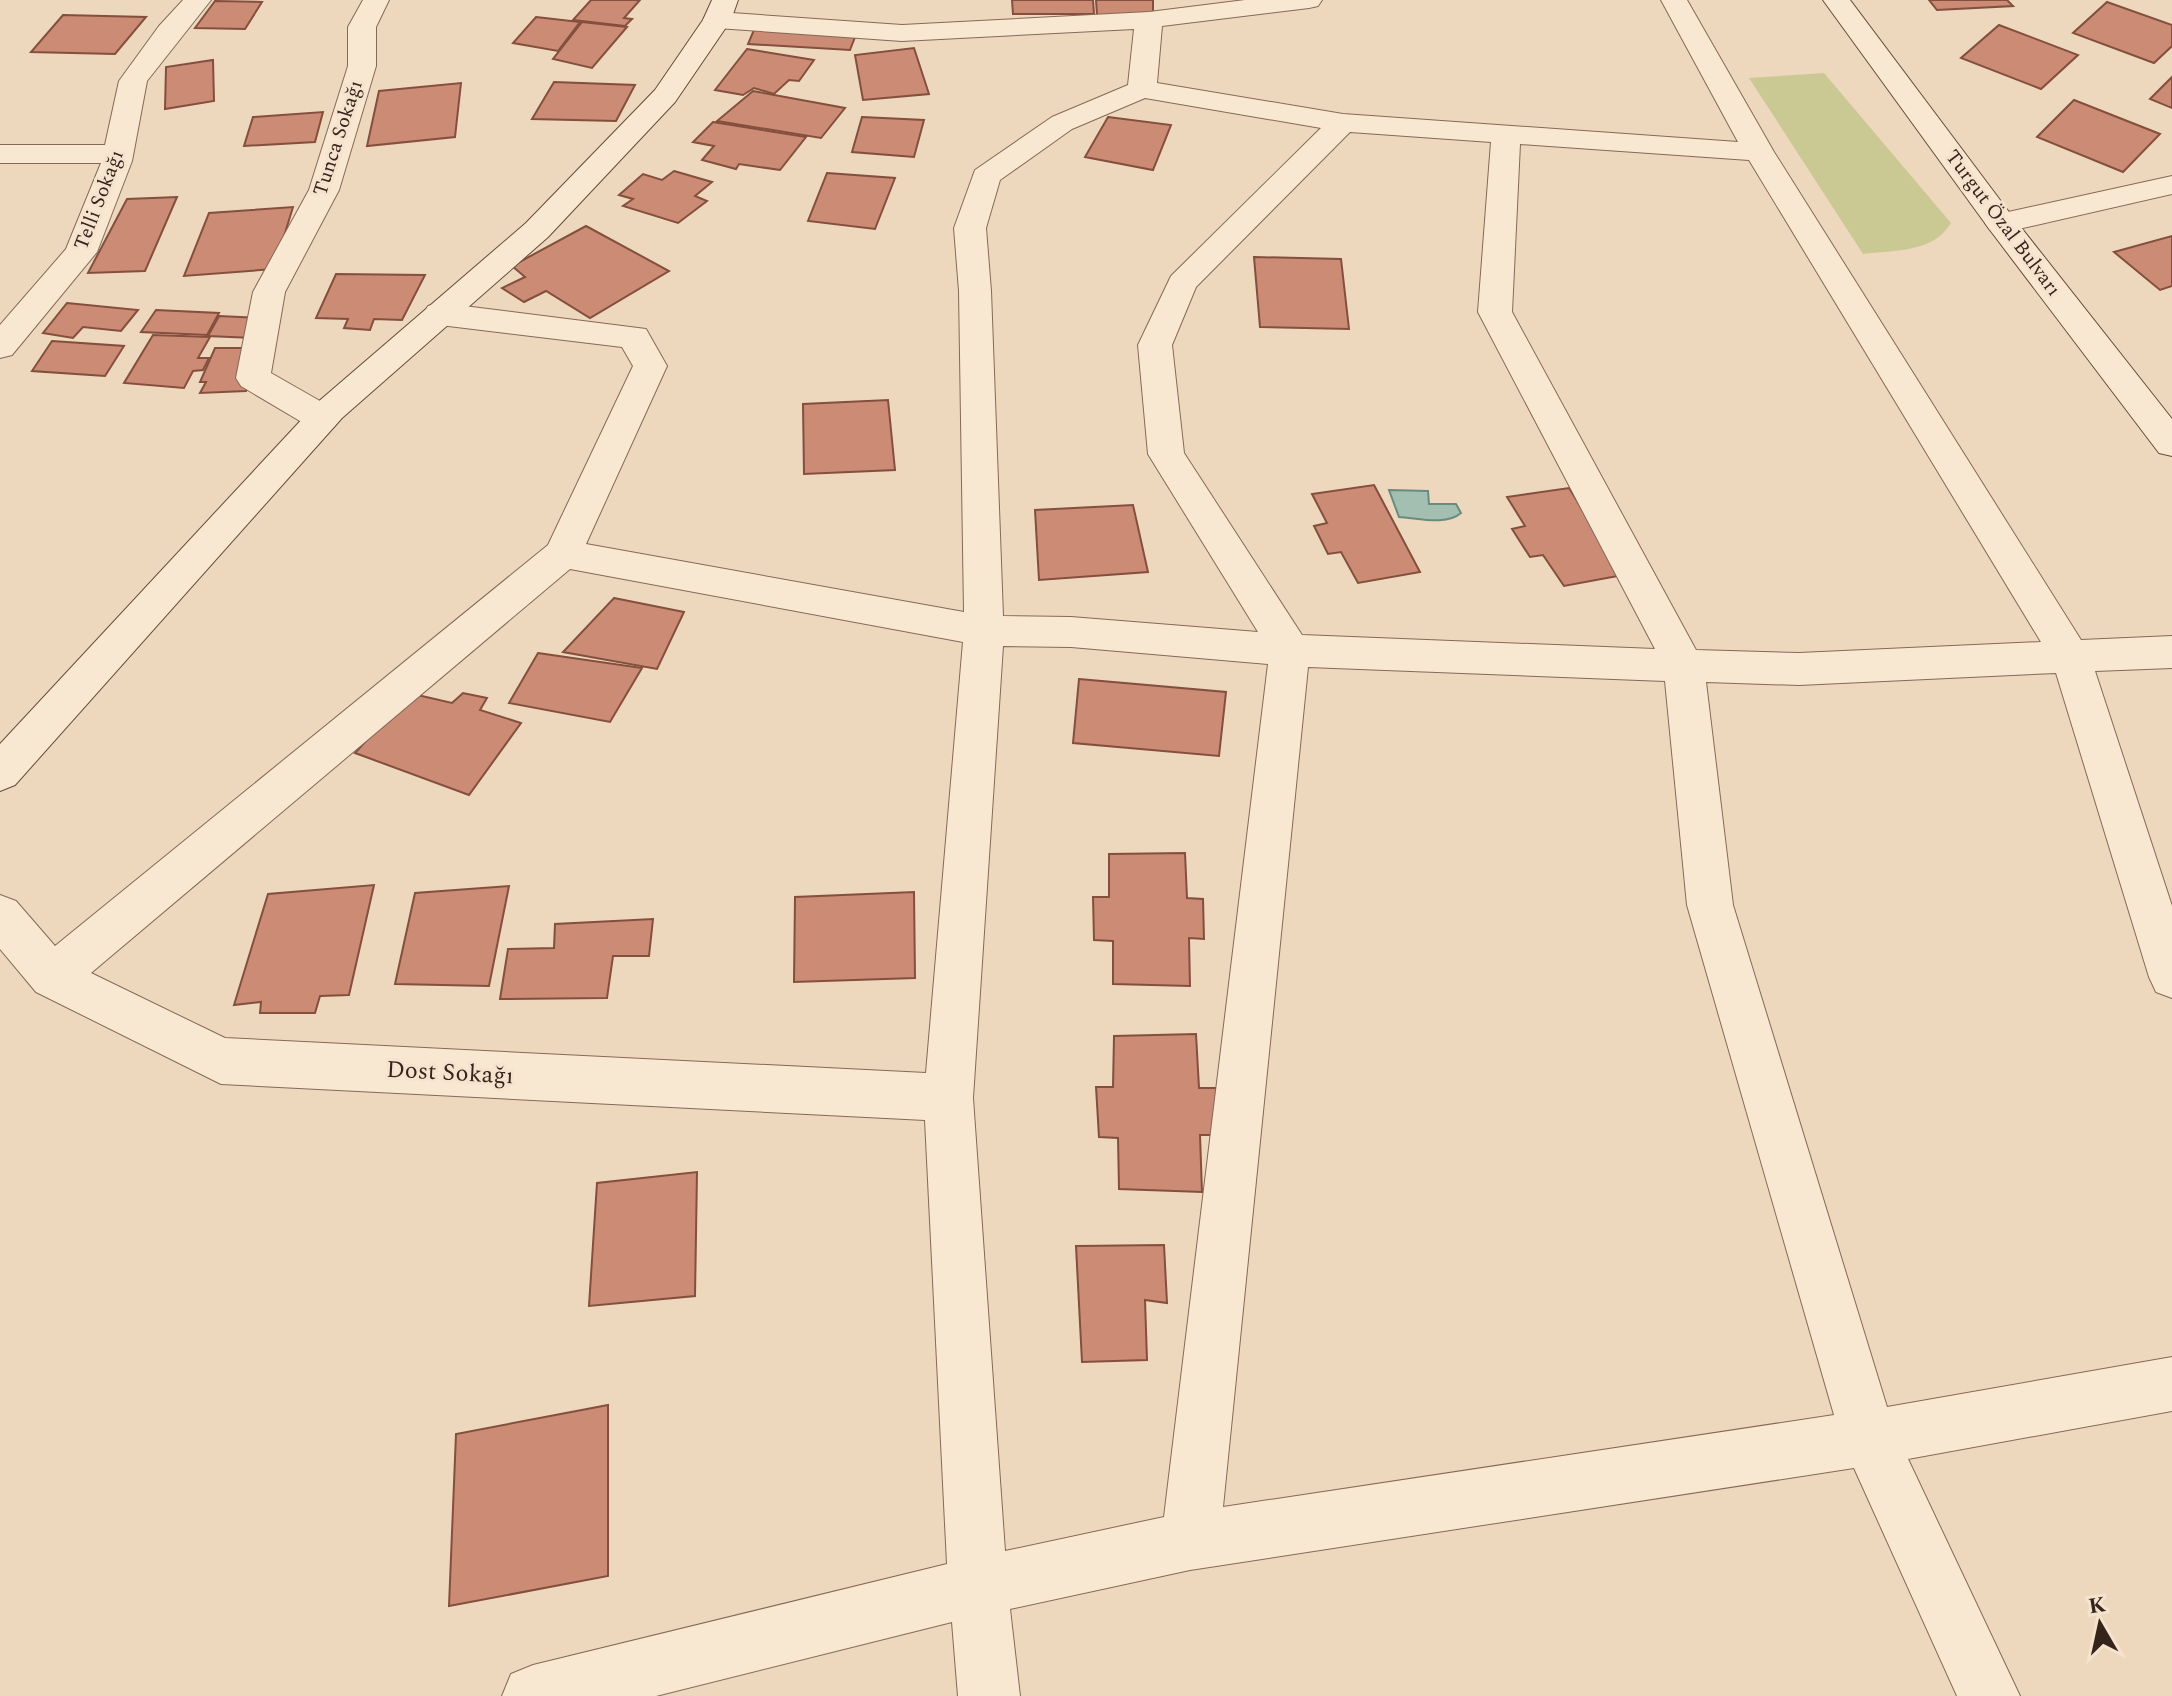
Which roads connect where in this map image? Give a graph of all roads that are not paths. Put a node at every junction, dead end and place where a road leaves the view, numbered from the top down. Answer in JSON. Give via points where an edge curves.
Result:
{"nodes":[{"id":1,"x":198,"y":0,"type":"edge"},
{"id":2,"x":376,"y":0,"type":"edge"},
{"id":3,"x":1309,"y":0,"type":"edge"},
{"id":4,"x":1674,"y":0,"type":"edge"},
{"id":5,"x":1836,"y":0,"type":"edge"},
{"id":6,"x":721,"y":10,"type":"edge"},
{"id":7,"x":1149,"y":20,"type":"junction"},
{"id":8,"x":1142,"y":89,"type":"junction"},
{"id":9,"x":1343,"y":123,"type":"junction"},
{"id":10,"x":1506,"y":136,"type":"junction"},
{"id":11,"x":1759,"y":152,"type":"junction"},
{"id":12,"x":0,"y":154,"type":"edge"},
{"id":13,"x":119,"y":154,"type":"junction"},
{"id":14,"x":2172,"y":185,"type":"edge"},
{"id":15,"x":2001,"y":223,"type":"junction"},
{"id":16,"x":440,"y":314,"type":"junction"},
{"id":17,"x":0,"y":347,"type":"edge"},
{"id":18,"x":322,"y":418,"type":"junction"},
{"id":19,"x":2172,"y":444,"type":"edge"},
{"id":20,"x":563,"y":554,"type":"junction"},
{"id":21,"x":984,"y":631,"type":"junction"},
{"id":22,"x":1290,"y":650,"type":"junction"},
{"id":23,"x":2172,"y":652,"type":"edge"},
{"id":24,"x":2071,"y":658,"type":"junction"},
{"id":25,"x":1684,"y":666,"type":"junction"},
{"id":26,"x":0,"y":773,"type":"edge"},
{"id":27,"x":0,"y":915,"type":"edge"},
{"id":28,"x":52,"y":977,"type":"junction"},
{"id":29,"x":2172,"y":977,"type":"edge"},
{"id":30,"x":948,"y":1098,"type":"junction"},
{"id":31,"x":2172,"y":1384,"type":"edge"},
{"id":32,"x":1869,"y":1438,"type":"junction"},
{"id":33,"x":1190,"y":1541,"type":"junction"},
{"id":34,"x":978,"y":1586,"type":"junction"},
{"id":35,"x":533,"y":1696,"type":"edge"},
{"id":36,"x":989,"y":1696,"type":"edge"},
{"id":37,"x":1989,"y":1696,"type":"edge"}],
"edges":[{"from":1,"to":13,"type":"street","name":"Telli Sokağı","via":[[133,81]]},
{"from":2,"to":18,"type":"street","name":"Tunca Sokağı","via":[[362,27],[362,66],[324,190],[269,292],[253,378]]},
{"from":3,"to":7,"type":"street"},
{"from":4,"to":11,"type":"street"},
{"from":5,"to":15,"type":"street","name":"Turgut Özal Bulvarı"},
{"from":6,"to":7,"type":"street","via":[[902,33]]},
{"from":6,"to":16,"type":"street","via":[[665,96],[537,230]]},
{"from":7,"to":8,"type":"street"},
{"from":8,"to":9,"type":"street"},
{"from":8,"to":21,"type":"street","via":[[1062,123],[986,176],[970,228]]},
{"from":9,"to":10,"type":"street"},
{"from":9,"to":22,"type":"street","via":[[1182,283],[1155,345],[1166,454]]},
{"from":10,"to":11,"type":"street"},
{"from":10,"to":25,"type":"street","via":[[1495,312]]},
{"from":11,"to":24,"type":"street"},
{"from":12,"to":13,"type":"street"},
{"from":13,"to":17,"type":"street","name":"Telli Sokağı","via":[[81,252]]},
{"from":14,"to":15,"type":"street"},
{"from":15,"to":19,"type":"street","name":"Turgut Özal Bulvarı"},
{"from":16,"to":18,"type":"street"},
{"from":16,"to":20,"type":"street","via":[[634,337],[650,366]]},
{"from":18,"to":26,"type":"street"},
{"from":20,"to":21,"type":"street"},
{"from":20,"to":28,"type":"street"},
{"from":21,"to":22,"type":"street","via":[[1071,632]]},
{"from":21,"to":30,"type":"street"},
{"from":22,"to":25,"type":"street"},
{"from":22,"to":33,"type":"street"},
{"from":23,"to":24,"type":"street"},
{"from":24,"to":25,"type":"street","via":[[1799,669]]},
{"from":24,"to":29,"type":"street"},
{"from":25,"to":32,"type":"street","via":[[1710,905]]},
{"from":27,"to":28,"type":"street","name":"Dost Sokağı"},
{"from":28,"to":30,"type":"street","name":"Dost Sokağı","via":[[221,1061]]},
{"from":30,"to":34,"type":"street"},
{"from":31,"to":32,"type":"street"},
{"from":32,"to":33,"type":"street"},
{"from":32,"to":37,"type":"street"},
{"from":33,"to":34,"type":"street"},
{"from":34,"to":35,"type":"street"},
{"from":34,"to":36,"type":"street"}]}
